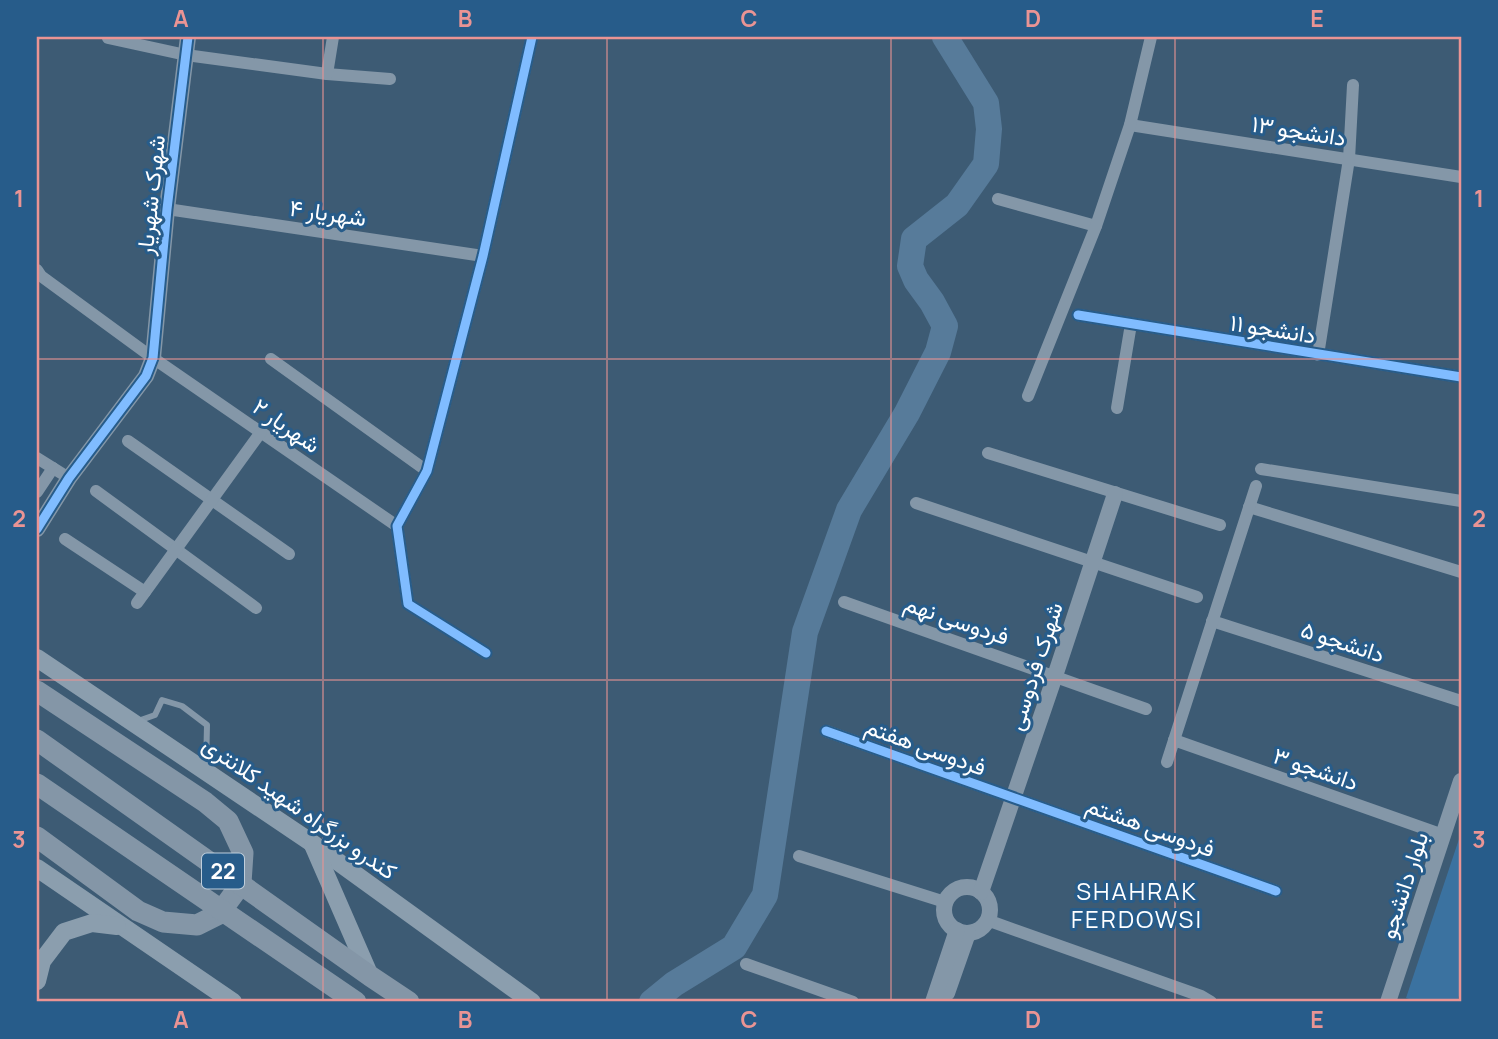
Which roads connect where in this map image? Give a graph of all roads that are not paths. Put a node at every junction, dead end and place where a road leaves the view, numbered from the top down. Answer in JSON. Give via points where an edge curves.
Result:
{"nodes":[{"id":1,"x":188,"y":37,"type":"edge"},
{"id":2,"x":332,"y":37,"type":"edge"},
{"id":3,"x":532,"y":37,"type":"edge"},
{"id":4,"x":1151,"y":37,"type":"edge"},
{"id":5,"x":108,"y":38,"type":"edge"},
{"id":6,"x":186,"y":55,"type":"junction"},
{"id":7,"x":327,"y":74,"type":"junction"},
{"id":8,"x":390,"y":79,"type":"dead end"},
{"id":9,"x":1353,"y":85,"type":"dead end"},
{"id":10,"x":1130,"y":125,"type":"junction"},
{"id":11,"x":1349,"y":159,"type":"junction"},
{"id":12,"x":1461,"y":177,"type":"edge"},
{"id":13,"x":998,"y":199,"type":"dead end"},
{"id":14,"x":167,"y":209,"type":"junction"},
{"id":15,"x":1096,"y":226,"type":"junction"},
{"id":16,"x":483,"y":256,"type":"junction"},
{"id":17,"x":37,"y":270,"type":"edge"},
{"id":18,"x":1078,"y":315,"type":"dead end"},
{"id":19,"x":1131,"y":324,"type":"junction"},
{"id":20,"x":1318,"y":355,"type":"junction"},
{"id":21,"x":153,"y":358,"type":"junction"},
{"id":22,"x":271,"y":359,"type":"dead end"},
{"id":23,"x":1461,"y":377,"type":"edge"},
{"id":24,"x":1028,"y":396,"type":"dead end"},
{"id":25,"x":1117,"y":408,"type":"dead end"},
{"id":26,"x":261,"y":432,"type":"junction"},
{"id":27,"x":128,"y":441,"type":"dead end"},
{"id":28,"x":988,"y":453,"type":"dead end"},
{"id":29,"x":37,"y":458,"type":"edge"},
{"id":30,"x":53,"y":468,"type":"junction"},
{"id":31,"x":1261,"y":469,"type":"dead end"},
{"id":32,"x":427,"y":471,"type":"junction"},
{"id":33,"x":69,"y":478,"type":"junction"},
{"id":34,"x":1256,"y":486,"type":"dead end"},
{"id":35,"x":96,"y":491,"type":"dead end"},
{"id":36,"x":37,"y":492,"type":"edge"},
{"id":37,"x":1110,"y":492,"type":"junction"},
{"id":38,"x":212,"y":500,"type":"junction"},
{"id":39,"x":1461,"y":501,"type":"edge"},
{"id":40,"x":916,"y":503,"type":"dead end"},
{"id":41,"x":1249,"y":507,"type":"junction"},
{"id":42,"x":1220,"y":525,"type":"dead end"},
{"id":43,"x":397,"y":526,"type":"junction"},
{"id":44,"x":37,"y":529,"type":"edge"},
{"id":45,"x":65,"y":539,"type":"dead end"},
{"id":46,"x":176,"y":549,"type":"junction"},
{"id":47,"x":289,"y":554,"type":"dead end"},
{"id":48,"x":1089,"y":560,"type":"junction"},
{"id":49,"x":1461,"y":572,"type":"edge"},
{"id":50,"x":145,"y":592,"type":"junction"},
{"id":51,"x":1197,"y":597,"type":"dead end"},
{"id":52,"x":844,"y":602,"type":"dead end"},
{"id":53,"x":137,"y":603,"type":"dead end"},
{"id":54,"x":256,"y":608,"type":"dead end"},
{"id":55,"x":1212,"y":621,"type":"junction"},
{"id":56,"x":486,"y":653,"type":"dead end"},
{"id":57,"x":37,"y":657,"type":"edge"},
{"id":58,"x":1052,"y":675,"type":"junction"},
{"id":59,"x":37,"y":691,"type":"edge"},
{"id":60,"x":1461,"y":701,"type":"edge"},
{"id":61,"x":1146,"y":709,"type":"dead end"},
{"id":62,"x":133,"y":723,"type":"junction"},
{"id":63,"x":826,"y":731,"type":"dead end"},
{"id":64,"x":37,"y":740,"type":"edge"},
{"id":65,"x":1174,"y":740,"type":"junction"},
{"id":66,"x":1167,"y":762,"type":"dead end"},
{"id":67,"x":206,"y":771,"type":"junction"},
{"id":68,"x":1461,"y":781,"type":"edge"},
{"id":69,"x":37,"y":784,"type":"edge"},
{"id":70,"x":1010,"y":796,"type":"junction"},
{"id":71,"x":1443,"y":835,"type":"junction"},
{"id":72,"x":37,"y":837,"type":"edge"},
{"id":73,"x":312,"y":843,"type":"junction"},
{"id":74,"x":799,"y":856,"type":"dead end"},
{"id":75,"x":37,"y":868,"type":"edge"},
{"id":76,"x":978,"y":890,"type":"junction"},
{"id":77,"x":1276,"y":891,"type":"dead end"},
{"id":78,"x":945,"y":902,"type":"junction"},
{"id":79,"x":988,"y":920,"type":"junction"},
{"id":80,"x":122,"y":927,"type":"junction"},
{"id":81,"x":962,"y":931,"type":"junction"},
{"id":82,"x":746,"y":964,"type":"dead end"},
{"id":83,"x":370,"y":976,"type":"junction"},
{"id":84,"x":37,"y":981,"type":"edge"},
{"id":85,"x":1206,"y":999,"type":"edge"},
{"id":86,"x":233,"y":1002,"type":"edge"},
{"id":87,"x":356,"y":1002,"type":"edge"},
{"id":88,"x":409,"y":1002,"type":"edge"},
{"id":89,"x":532,"y":1002,"type":"edge"},
{"id":90,"x":853,"y":1002,"type":"edge"},
{"id":91,"x":933,"y":1002,"type":"edge"},
{"id":92,"x":944,"y":1002,"type":"edge"},
{"id":93,"x":1388,"y":1002,"type":"edge"}],
"edges":[{"from":1,"to":6,"type":"street","name":"شهرک شهریار"},
{"from":2,"to":7,"type":"street"},
{"from":3,"to":16,"type":"street"},
{"from":4,"to":10,"type":"street"},
{"from":5,"to":6,"type":"street"},
{"from":6,"to":7,"type":"street"},
{"from":6,"to":14,"type":"street","name":"شهرک شهریار"},
{"from":7,"to":8,"type":"street"},
{"from":9,"to":11,"type":"street"},
{"from":10,"to":11,"type":"street","name":"دانشجو ۱۳"},
{"from":10,"to":15,"type":"street"},
{"from":11,"to":12,"type":"street","name":"دانشجو ۱۳"},
{"from":11,"to":20,"type":"street"},
{"from":13,"to":15,"type":"street"},
{"from":14,"to":16,"type":"street","name":"شهریار ۴"},
{"from":14,"to":21,"type":"street","name":"شهرک شهریار"},
{"from":15,"to":24,"type":"street"},
{"from":16,"to":32,"type":"street"},
{"from":17,"to":21,"type":"street","name":"۲ شهریار"},
{"from":18,"to":19,"type":"street","name":"دانشجو ۱۱"},
{"from":19,"to":20,"type":"street","name":"دانشجو ۱۱"},
{"from":19,"to":25,"type":"street"},
{"from":20,"to":23,"type":"street","name":"دانشجو ۱۱"},
{"from":21,"to":26,"type":"street","name":"۲ شهریار"},
{"from":21,"to":33,"type":"street","via":[[146,376]]},
{"from":22,"to":32,"type":"street"},
{"from":26,"to":38,"type":"street"},
{"from":26,"to":43,"type":"street","name":"۲ شهریار"},
{"from":27,"to":38,"type":"street"},
{"from":28,"to":37,"type":"street"},
{"from":29,"to":30,"type":"street"},
{"from":30,"to":33,"type":"street"},
{"from":30,"to":36,"type":"street"},
{"from":31,"to":39,"type":"street"},
{"from":32,"to":43,"type":"street"},
{"from":33,"to":44,"type":"street"},
{"from":34,"to":41,"type":"street"},
{"from":35,"to":46,"type":"street"},
{"from":37,"to":42,"type":"street"},
{"from":37,"to":48,"type":"street","name":"شهرک فردوسی"},
{"from":38,"to":46,"type":"street"},
{"from":38,"to":47,"type":"street"},
{"from":40,"to":48,"type":"street"},
{"from":41,"to":49,"type":"street"},
{"from":41,"to":55,"type":"street"},
{"from":43,"to":56,"type":"street","via":[[408,604]]},
{"from":45,"to":50,"type":"street"},
{"from":46,"to":50,"type":"street"},
{"from":46,"to":54,"type":"street"},
{"from":48,"to":51,"type":"street"},
{"from":48,"to":58,"type":"street","name":"شهرک فردوسی"},
{"from":50,"to":53,"type":"street"},
{"from":52,"to":58,"type":"street","name":"فردوسی نهم"},
{"from":55,"to":60,"type":"street","name":"دانشجو ۵"},
{"from":55,"to":65,"type":"street"},
{"from":57,"to":62,"type":"main road","name":"کندرو بزرگراه شهید کلانتری"},
{"from":58,"to":61,"type":"street","name":"فردوسی نهم"},
{"from":58,"to":70,"type":"street","name":"شهرک فردوسی"},
{"from":59,"to":72,"type":"highway","via":[[228,821],[243,853],[241,883],[224,908],[197,925],[163,922],[138,911]]},
{"from":62,"to":67,"type":"main road","name":"کندرو بزرگراه شهید کلانتری"},
{"from":62,"to":67,"type":"lane","via":[[155,715],[162,700],[182,706],[207,724]]},
{"from":63,"to":70,"type":"street","name":"فردوسی هفتم"},
{"from":64,"to":83,"type":"highway","number":"22"},
{"from":65,"to":66,"type":"street"},
{"from":65,"to":71,"type":"street","name":"دانشجو ۳"},
{"from":67,"to":73,"type":"main road","name":"کندرو بزرگراه شهید کلانتری"},
{"from":68,"to":71,"type":"street","name":"بلوار دانشجو"},
{"from":69,"to":87,"type":"highway","number":"22"},
{"from":70,"to":76,"type":"street","name":"شهرک فردوسی"},
{"from":70,"to":77,"type":"street","name":"فردوسی هشتم"},
{"from":71,"to":93,"type":"street","name":"بلوار دانشجو"},
{"from":73,"to":83,"type":"main road"},
{"from":73,"to":89,"type":"main road","name":"کندرو بزرگراه شهید کلانتری"},
{"from":74,"to":78,"type":"street"},
{"from":75,"to":80,"type":"main road"},
{"from":76,"to":78,"type":"street","via":[[954,891]]},
{"from":76,"to":79,"type":"street","via":[[990,908]]},
{"from":78,"to":81,"type":"street","via":[[948,923]]},
{"from":79,"to":81,"type":"street","via":[[979,929]]},
{"from":79,"to":85,"type":"street"},
{"from":80,"to":84,"type":"main road","via":[[92,923],[64,932],[41,961]]},
{"from":80,"to":86,"type":"main road"},
{"from":81,"to":91,"type":"street"},
{"from":81,"to":92,"type":"street"},
{"from":82,"to":90,"type":"street"},
{"from":83,"to":88,"type":"highway","number":"22"}]}
